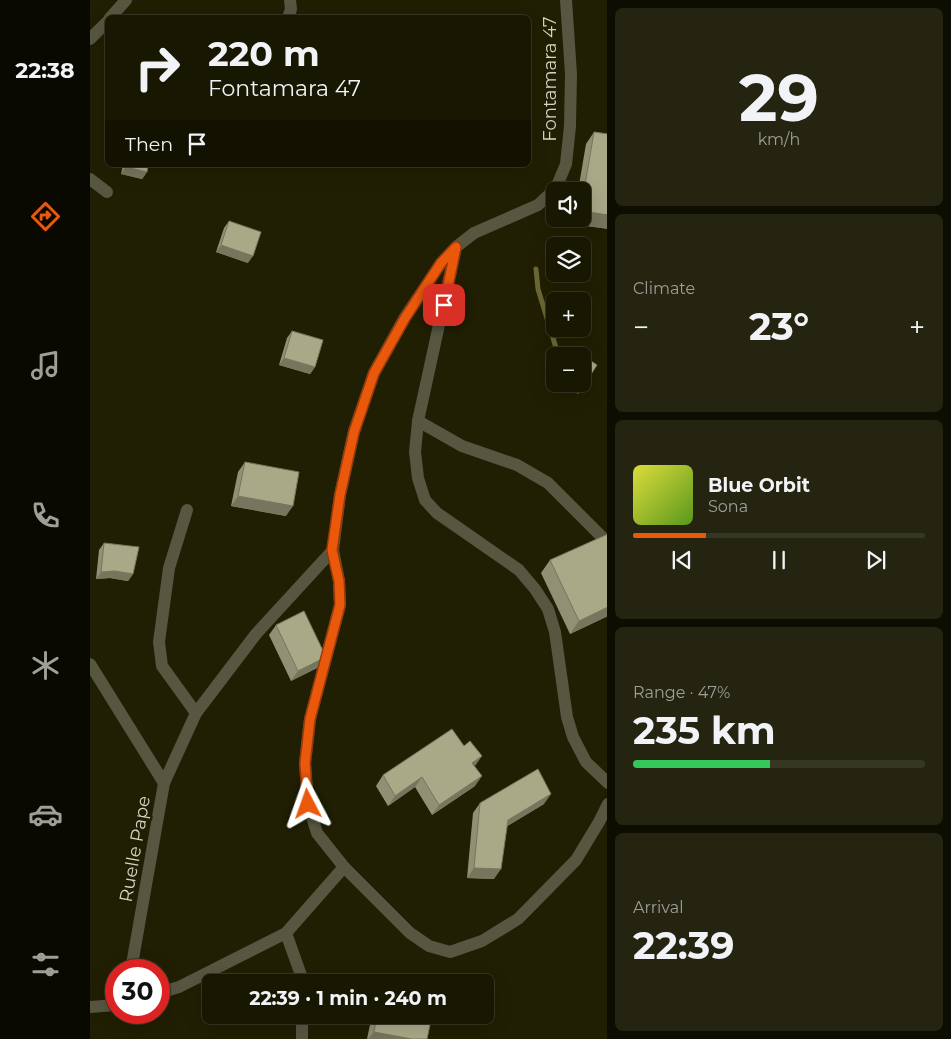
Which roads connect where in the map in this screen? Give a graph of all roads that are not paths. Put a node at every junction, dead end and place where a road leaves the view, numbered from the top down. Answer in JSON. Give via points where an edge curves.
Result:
{"nodes":[{"id":1,"x":126,"y":0,"type":"edge"},
{"id":2,"x":566,"y":0,"type":"edge"},
{"id":3,"x":113,"y":15,"type":"edge"},
{"id":4,"x":105,"y":24,"type":"edge"},
{"id":5,"x":90,"y":40,"type":"edge"},
{"id":6,"x":90,"y":180,"type":"edge"},
{"id":7,"x":107,"y":192,"type":"dead end"},
{"id":8,"x":456,"y":247,"type":"junction"},
{"id":9,"x":418,"y":421,"type":"junction"},
{"id":10,"x":187,"y":510,"type":"dead end"},
{"id":11,"x":607,"y":543,"type":"edge"},
{"id":12,"x":332,"y":550,"type":"junction"},
{"id":13,"x":90,"y":664,"type":"edge"},
{"id":14,"x":196,"y":713,"type":"junction"},
{"id":15,"x":164,"y":783,"type":"junction"},
{"id":16,"x":607,"y":783,"type":"edge"},
{"id":17,"x":607,"y":804,"type":"edge"},
{"id":18,"x":344,"y":867,"type":"junction"},
{"id":19,"x":286,"y":933,"type":"junction"},
{"id":20,"x":133,"y":959,"type":"edge"},
{"id":21,"x":301,"y":974,"type":"edge"},
{"id":22,"x":170,"y":990,"type":"edge"},
{"id":23,"x":105,"y":1006,"type":"edge"},
{"id":24,"x":90,"y":1007,"type":"edge"},
{"id":25,"x":302,"y":1024,"type":"edge"},
{"id":26,"x":302,"y":1039,"type":"edge"}],
"edges":[{"from":1,"to":3,"type":"street"},
{"from":2,"to":8,"type":"street","name":"Fontamara 47","via":[[571,74],[570,126],[566,164],[556,188],[538,205],[474,233]]},
{"from":4,"to":5,"type":"street"},
{"from":6,"to":7,"type":"street"},
{"from":8,"to":9,"type":"street"},
{"from":8,"to":12,"type":"street","name":"Fontamara 47","via":[[441,263],[405,318],[374,373],[354,432]]},
{"from":9,"to":11,"type":"street","via":[[462,446],[517,464],[548,483]]},
{"from":9,"to":16,"type":"street","via":[[415,452],[425,500],[437,513],[519,570],[536,589],[548,609],[555,632],[567,717],[573,737],[586,762]]},
{"from":10,"to":14,"type":"street","via":[[169,568],[159,642],[162,666]]},
{"from":12,"to":14,"type":"street","via":[[256,634]]},
{"from":12,"to":18,"type":"street","name":"Fontamara 47","via":[[340,605],[310,719],[305,763],[308,804],[317,833]]},
{"from":13,"to":15,"type":"street","name":"Ruelle Pape"},
{"from":14,"to":15,"type":"street"},
{"from":15,"to":20,"type":"street","name":"Ruelle Pape"},
{"from":17,"to":18,"type":"street","name":"Fontamara 47","via":[[576,860],[518,919],[482,941],[450,952],[429,946],[410,933]]},
{"from":18,"to":19,"type":"street"},
{"from":19,"to":21,"type":"street"},
{"from":19,"to":22,"type":"street"},
{"from":23,"to":24,"type":"street"},
{"from":25,"to":26,"type":"street"}]}
